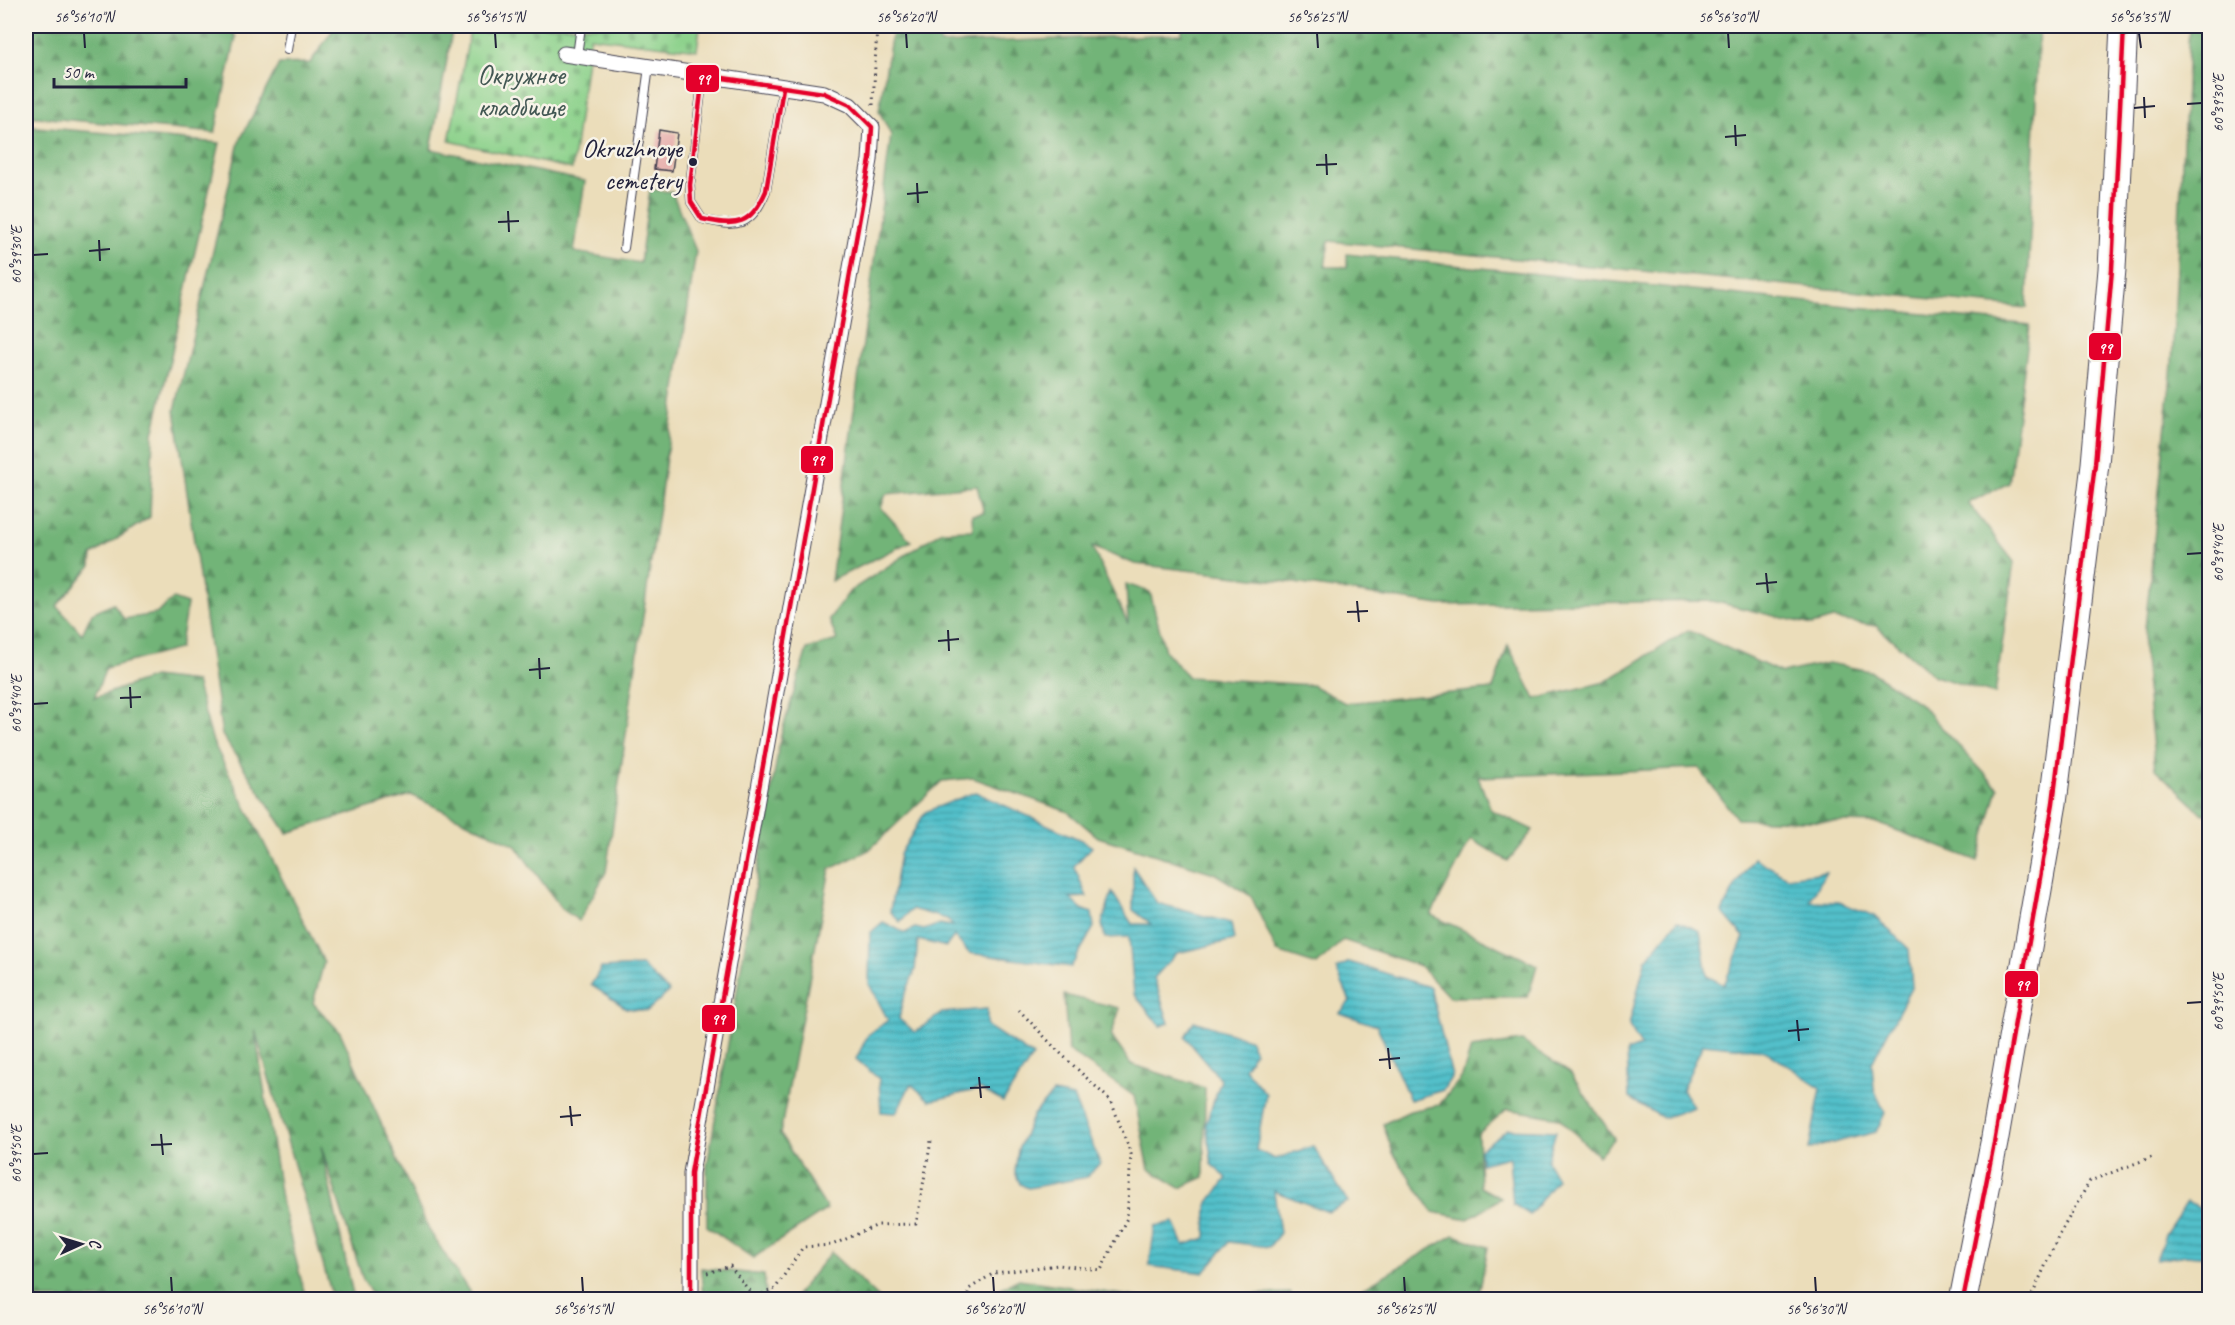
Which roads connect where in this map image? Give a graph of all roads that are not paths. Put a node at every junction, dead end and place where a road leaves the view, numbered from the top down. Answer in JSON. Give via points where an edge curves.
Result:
{"nodes":[{"id":1,"x":291,"y":26,"type":"edge"},
{"id":2,"x":581,"y":26,"type":"edge"},
{"id":3,"x":2124,"y":26,"type":"edge"},
{"id":4,"x":287,"y":50,"type":"dead end"},
{"id":5,"x":571,"y":55,"type":"joint"},
{"id":6,"x":649,"y":67,"type":"junction"},
{"id":7,"x":703,"y":75,"type":"junction"},
{"id":8,"x":783,"y":88,"type":"junction"},
{"id":9,"x":624,"y":248,"type":"dead end"},
{"id":10,"x":691,"y":1299,"type":"edge"},
{"id":11,"x":1963,"y":1299,"type":"edge"}],
"edges":[{"from":1,"to":4,"type":"lane"},
{"from":2,"to":5,"type":"lane"},
{"from":3,"to":11,"type":"highway","via":[[2112,269],[2095,464],[2053,803]]},
{"from":5,"to":6,"type":"street"},
{"from":6,"to":7,"type":"street"},
{"from":6,"to":9,"type":"lane"},
{"from":7,"to":8,"type":"street"},
{"from":7,"to":8,"type":"lane","via":[[691,202],[702,219],[723,225],[747,221],[759,208],[766,191]]},
{"from":8,"to":10,"type":"street","via":[[824,93],[850,105],[872,127],[870,160],[691,1173]]}]}
